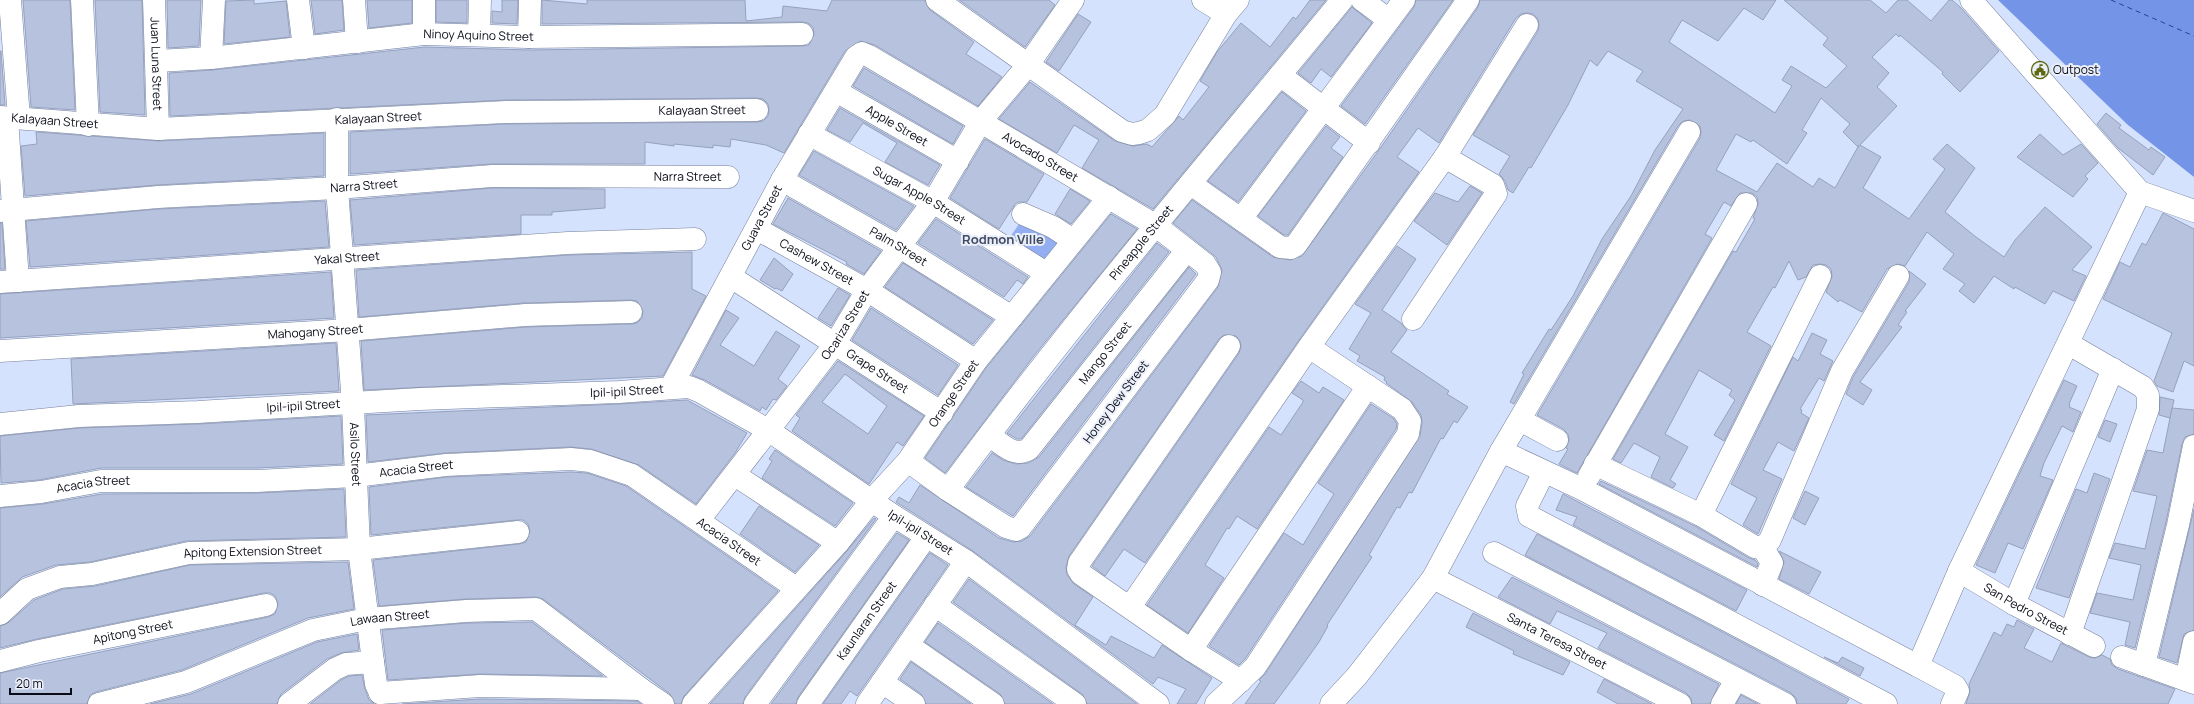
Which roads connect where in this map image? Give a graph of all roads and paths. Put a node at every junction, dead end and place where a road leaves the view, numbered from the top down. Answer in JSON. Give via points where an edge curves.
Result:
{"nodes":[{"id":1,"x":10,"y":0,"type":"edge"},
{"id":2,"x":82,"y":0,"type":"edge"},
{"id":3,"x":154,"y":0,"type":"edge"},
{"id":4,"x":214,"y":0,"type":"edge"},
{"id":5,"x":298,"y":0,"type":"edge"},
{"id":6,"x":354,"y":0,"type":"edge"},
{"id":7,"x":424,"y":0,"type":"edge"},
{"id":8,"x":480,"y":0,"type":"edge"},
{"id":9,"x":530,"y":0,"type":"edge"},
{"id":10,"x":937,"y":0,"type":"edge"},
{"id":11,"x":1203,"y":0,"type":"edge"},
{"id":12,"x":1342,"y":0,"type":"edge"},
{"id":13,"x":1362,"y":0,"type":"edge"},
{"id":14,"x":1404,"y":0,"type":"edge"},
{"id":15,"x":1468,"y":0,"type":"edge"},
{"id":16,"x":1971,"y":0,"type":"edge"},
{"id":17,"x":1071,"y":1,"type":"edge"},
{"id":18,"x":1232,"y":7,"type":"edge"},
{"id":19,"x":1389,"y":20,"type":"junction"},
{"id":20,"x":1527,"y":25,"type":"dead end"},
{"id":21,"x":424,"y":34,"type":"junction"},
{"id":22,"x":802,"y":34,"type":"dead end"},
{"id":23,"x":479,"y":35,"type":"junction"},
{"id":24,"x":530,"y":37,"type":"junction"},
{"id":25,"x":357,"y":42,"type":"junction"},
{"id":26,"x":304,"y":48,"type":"junction"},
{"id":27,"x":862,"y":53,"type":"joint"},
{"id":28,"x":211,"y":58,"type":"junction"},
{"id":29,"x":157,"y":61,"type":"junction"},
{"id":30,"x":1028,"y":65,"type":"junction"},
{"id":31,"x":1280,"y":75,"type":"junction"},
{"id":32,"x":836,"y":91,"type":"junction"},
{"id":33,"x":1324,"y":108,"type":"junction"},
{"id":34,"x":757,"y":110,"type":"dead end"},
{"id":35,"x":9,"y":118,"type":"edge"},
{"id":36,"x":337,"y":119,"type":"junction"},
{"id":37,"x":981,"y":121,"type":"junction"},
{"id":38,"x":88,"y":125,"type":"junction"},
{"id":39,"x":158,"y":129,"type":"junction"},
{"id":40,"x":1689,"y":132,"type":"dead end"},
{"id":41,"x":809,"y":134,"type":"junction"},
{"id":42,"x":1369,"y":143,"type":"junction"},
{"id":43,"x":1445,"y":157,"type":"junction"},
{"id":44,"x":958,"y":161,"type":"junction"},
{"id":45,"x":728,"y":177,"type":"dead end"},
{"id":46,"x":782,"y":180,"type":"junction"},
{"id":47,"x":1191,"y":184,"type":"junction"},
{"id":48,"x":336,"y":188,"type":"junction"},
{"id":49,"x":2140,"y":192,"type":"junction"},
{"id":50,"x":1109,"y":197,"type":"junction"},
{"id":51,"x":933,"y":202,"type":"junction"},
{"id":52,"x":1746,"y":204,"type":"dead end"},
{"id":53,"x":7,"y":210,"type":"edge"},
{"id":54,"x":2194,"y":211,"type":"edge"},
{"id":55,"x":1023,"y":214,"type":"dead end"},
{"id":56,"x":1241,"y":219,"type":"junction"},
{"id":57,"x":1155,"y":225,"type":"junction"},
{"id":58,"x":757,"y":229,"type":"junction"},
{"id":59,"x":695,"y":239,"type":"dead end"},
{"id":60,"x":1073,"y":240,"type":"junction"},
{"id":61,"x":900,"y":247,"type":"junction"},
{"id":62,"x":1186,"y":250,"type":"junction"},
{"id":63,"x":341,"y":259,"type":"junction"},
{"id":64,"x":1210,"y":272,"type":"joint"},
{"id":65,"x":1046,"y":273,"type":"junction"},
{"id":66,"x":1820,"y":276,"type":"dead end"},
{"id":67,"x":1898,"y":276,"type":"dead end"},
{"id":68,"x":731,"y":277,"type":"junction"},
{"id":69,"x":9,"y":281,"type":"edge"},
{"id":70,"x":868,"y":290,"type":"junction"},
{"id":71,"x":631,"y":312,"type":"dead end"},
{"id":72,"x":1012,"y":317,"type":"junction"},
{"id":73,"x":1413,"y":319,"type":"dead end"},
{"id":74,"x":348,"y":330,"type":"junction"},
{"id":75,"x":836,"y":344,"type":"junction"},
{"id":76,"x":2069,"y":344,"type":"junction"},
{"id":77,"x":1229,"y":346,"type":"dead end"},
{"id":78,"x":1309,"y":347,"type":"junction"},
{"id":79,"x":0,"y":350,"type":"edge"},
{"id":80,"x":976,"y":361,"type":"junction"},
{"id":81,"x":2114,"y":369,"type":"junction"},
{"id":82,"x":1368,"y":386,"type":"junction"},
{"id":83,"x":671,"y":387,"type":"junction"},
{"id":84,"x":353,"y":404,"type":"junction"},
{"id":85,"x":942,"y":413,"type":"junction"},
{"id":86,"x":1520,"y":420,"type":"junction"},
{"id":87,"x":0,"y":424,"type":"edge"},
{"id":88,"x":768,"y":430,"type":"junction"},
{"id":89,"x":989,"y":435,"type":"junction"},
{"id":90,"x":1557,"y":440,"type":"dead end"},
{"id":91,"x":2194,"y":446,"type":"edge"},
{"id":92,"x":1501,"y":451,"type":"junction"},
{"id":93,"x":908,"y":461,"type":"junction"},
{"id":94,"x":1595,"y":464,"type":"junction"},
{"id":95,"x":1544,"y":472,"type":"junction"},
{"id":96,"x":736,"y":475,"type":"junction"},
{"id":97,"x":355,"y":476,"type":"junction"},
{"id":98,"x":948,"y":490,"type":"junction"},
{"id":99,"x":1582,"y":490,"type":"junction"},
{"id":100,"x":0,"y":496,"type":"edge"},
{"id":101,"x":872,"y":500,"type":"junction"},
{"id":102,"x":1701,"y":515,"type":"junction"},
{"id":103,"x":894,"y":516,"type":"junction"},
{"id":104,"x":699,"y":520,"type":"junction"},
{"id":105,"x":518,"y":532,"type":"dead end"},
{"id":106,"x":926,"y":537,"type":"junction"},
{"id":107,"x":838,"y":543,"type":"junction"},
{"id":108,"x":1763,"y":548,"type":"junction"},
{"id":109,"x":359,"y":549,"type":"junction"},
{"id":110,"x":1494,"y":553,"type":"dead end"},
{"id":111,"x":966,"y":561,"type":"junction"},
{"id":112,"x":1960,"y":571,"type":"junction"},
{"id":113,"x":1433,"y":578,"type":"junction"},
{"id":114,"x":1763,"y":585,"type":"junction"},
{"id":115,"x":796,"y":588,"type":"junction"},
{"id":116,"x":2014,"y":604,"type":"junction"},
{"id":117,"x":266,"y":605,"type":"dead end"},
{"id":118,"x":935,"y":605,"type":"junction"},
{"id":119,"x":1130,"y":607,"type":"junction"},
{"id":120,"x":0,"y":614,"type":"edge"},
{"id":121,"x":367,"y":619,"type":"junction"},
{"id":122,"x":2070,"y":634,"type":"junction"},
{"id":123,"x":2194,"y":642,"type":"edge"},
{"id":124,"x":908,"y":645,"type":"junction"},
{"id":125,"x":2094,"y":646,"type":"dead end"},
{"id":126,"x":1191,"y":650,"type":"junction"},
{"id":127,"x":2122,"y":658,"type":"dead end"},
{"id":128,"x":0,"y":661,"type":"edge"},
{"id":129,"x":373,"y":662,"type":"junction"},
{"id":130,"x":2144,"y":665,"type":"junction"},
{"id":131,"x":1918,"y":666,"type":"junction"},
{"id":132,"x":1736,"y":680,"type":"junction"},
{"id":133,"x":1241,"y":681,"type":"junction"},
{"id":134,"x":2190,"y":681,"type":"edge"},
{"id":135,"x":882,"y":682,"type":"junction"},
{"id":136,"x":641,"y":689,"type":"junction"},
{"id":137,"x":374,"y":698,"type":"edge"},
{"id":138,"x":99,"y":704,"type":"edge"},
{"id":139,"x":289,"y":704,"type":"edge"},
{"id":140,"x":663,"y":704,"type":"edge"},
{"id":141,"x":693,"y":704,"type":"edge"},
{"id":142,"x":755,"y":704,"type":"edge"},
{"id":143,"x":808,"y":704,"type":"edge"},
{"id":144,"x":867,"y":704,"type":"edge"},
{"id":145,"x":914,"y":704,"type":"edge"},
{"id":146,"x":993,"y":704,"type":"edge"},
{"id":147,"x":1075,"y":704,"type":"edge"},
{"id":148,"x":1158,"y":704,"type":"edge"},
{"id":149,"x":1216,"y":704,"type":"edge"},
{"id":150,"x":1331,"y":704,"type":"edge"},
{"id":151,"x":1680,"y":704,"type":"edge"},
{"id":152,"x":1722,"y":704,"type":"edge"},
{"id":153,"x":1785,"y":704,"type":"edge"},
{"id":154,"x":1886,"y":704,"type":"edge"},
{"id":155,"x":1952,"y":704,"type":"edge"}],
"edges":[{"from":1,"to":35,"type":"street"},
{"from":2,"to":38,"type":"street"},
{"from":3,"to":29,"type":"street","name":"Juan Luna Street"},
{"from":4,"to":28,"type":"street"},
{"from":5,"to":26,"type":"street"},
{"from":6,"to":25,"type":"street"},
{"from":7,"to":21,"type":"street"},
{"from":8,"to":23,"type":"street"},
{"from":9,"to":24,"type":"street"},
{"from":10,"to":30,"type":"street"},
{"from":11,"to":18,"type":"street"},
{"from":12,"to":31,"type":"street","name":"Pineapple Street"},
{"from":13,"to":19,"type":"street"},
{"from":14,"to":19,"type":"street"},
{"from":15,"to":42,"type":"street"},
{"from":16,"to":49,"type":"street"},
{"from":17,"to":30,"type":"street","name":"Ocariza Street"},
{"from":18,"to":30,"type":"street","via":[[1165,115],[1148,130],[1139,134],[1122,131]]},
{"from":19,"to":33,"type":"street"},
{"from":20,"to":43,"type":"street"},
{"from":21,"to":23,"type":"street","name":"Ninoy Aquino Street"},
{"from":21,"to":25,"type":"street","name":"Ninoy Aquino Street"},
{"from":22,"to":24,"type":"street","name":"Ninoy Aquino Street"},
{"from":23,"to":24,"type":"street","name":"Ninoy Aquino Street"},
{"from":25,"to":26,"type":"street","name":"Ninoy Aquino Street"},
{"from":26,"to":28,"type":"street","name":"Ninoy Aquino Street"},
{"from":27,"to":32,"type":"street","name":"Guava Street","via":[[856,58]]},
{"from":27,"to":37,"type":"street","name":"Avocado Street"},
{"from":28,"to":29,"type":"street","name":"Ninoy Aquino Street"},
{"from":29,"to":39,"type":"street","name":"Juan Luna Street"},
{"from":30,"to":37,"type":"street","name":"Ocariza Street"},
{"from":31,"to":33,"type":"street"},
{"from":31,"to":47,"type":"street","name":"Pineapple Street"},
{"from":32,"to":41,"type":"street","name":"Guava Street"},
{"from":32,"to":44,"type":"street","name":"Apple Street"},
{"from":33,"to":42,"type":"street"},
{"from":33,"to":56,"type":"street"},
{"from":34,"to":36,"type":"street","name":"Kalayaan Street","via":[[506,112]]},
{"from":35,"to":38,"type":"street","name":"Kalayaan Street"},
{"from":35,"to":53,"type":"street"},
{"from":36,"to":39,"type":"street","name":"Kalayaan Street"},
{"from":36,"to":48,"type":"street","name":"Asilo Street"},
{"from":37,"to":44,"type":"street","name":"Ocariza Street"},
{"from":37,"to":50,"type":"street","name":"Avocado Street"},
{"from":38,"to":39,"type":"street","name":"Kalayaan Street"},
{"from":40,"to":86,"type":"street"},
{"from":41,"to":46,"type":"street","name":"Guava Street"},
{"from":41,"to":51,"type":"street","name":"Sugar Apple Street"},
{"from":42,"to":56,"type":"street","via":[[1300,241],[1290,248],[1280,247]]},
{"from":43,"to":73,"type":"street","via":[[1490,183],[1496,194]]},
{"from":43,"to":78,"type":"street"},
{"from":44,"to":51,"type":"street","name":"Ocariza Street"},
{"from":45,"to":48,"type":"street","name":"Narra Street","via":[[492,176]]},
{"from":46,"to":58,"type":"street","name":"Guava Street"},
{"from":46,"to":61,"type":"street","name":"Palm Street"},
{"from":47,"to":56,"type":"street"},
{"from":47,"to":57,"type":"street","name":"Pineapple Street"},
{"from":48,"to":53,"type":"street","name":"Narra Street","via":[[158,197]]},
{"from":48,"to":63,"type":"street","name":"Asilo Street"},
{"from":49,"to":54,"type":"street"},
{"from":49,"to":76,"type":"street"},
{"from":50,"to":57,"type":"street","name":"Avocado Street"},
{"from":50,"to":60,"type":"street","name":"Orange Street"},
{"from":51,"to":61,"type":"street","name":"Ocariza Street"},
{"from":51,"to":65,"type":"street","name":"Sugar Apple Street"},
{"from":52,"to":94,"type":"street"},
{"from":53,"to":69,"type":"street"},
{"from":55,"to":60,"type":"street","via":[[1053,227]]},
{"from":57,"to":62,"type":"street","name":"Avocado Street"},
{"from":57,"to":89,"type":"street","name":"Pineapple Street"},
{"from":58,"to":68,"type":"street","name":"Guava Street"},
{"from":58,"to":70,"type":"street","name":"Cashew Street"},
{"from":59,"to":63,"type":"street","name":"Yakal Street","via":[[568,243]]},
{"from":60,"to":65,"type":"street","name":"Orange Street"},
{"from":61,"to":70,"type":"street","name":"Ocariza Street"},
{"from":61,"to":72,"type":"street","name":"Palm Street"},
{"from":62,"to":64,"type":"street","name":"Avocado Street","via":[[1205,264]]},
{"from":62,"to":89,"type":"street","name":"Mango Street","via":[[1029,449],[1022,453],[1014,453]]},
{"from":63,"to":69,"type":"street","name":"Yakal Street"},
{"from":63,"to":74,"type":"street","name":"Asilo Street"},
{"from":64,"to":98,"type":"street","name":"Honey Dew Street","via":[[1208,280],[1024,524],[1016,530],[1006,528]]},
{"from":65,"to":72,"type":"street","name":"Orange Street"},
{"from":66,"to":102,"type":"street"},
{"from":67,"to":108,"type":"street","via":[[1842,371],[1770,540]]},
{"from":68,"to":75,"type":"street","name":"Grape Street"},
{"from":68,"to":83,"type":"street","name":"Guava Street"},
{"from":70,"to":75,"type":"street","name":"Ocariza Street"},
{"from":70,"to":80,"type":"street","name":"Cashew Street"},
{"from":71,"to":74,"type":"street","name":"Mahogany Street","via":[[525,315]]},
{"from":72,"to":80,"type":"street","name":"Orange Street"},
{"from":74,"to":79,"type":"street","name":"Mahogany Street"},
{"from":74,"to":84,"type":"street","name":"Asilo Street"},
{"from":75,"to":85,"type":"street","name":"Grape Street"},
{"from":75,"to":88,"type":"street","name":"Ocariza Street"},
{"from":76,"to":81,"type":"street"},
{"from":76,"to":112,"type":"street"},
{"from":77,"to":119,"type":"street","via":[[1079,563],[1078,569],[1081,574]]},
{"from":78,"to":82,"type":"street"},
{"from":78,"to":119,"type":"street"},
{"from":80,"to":85,"type":"street","name":"Orange Street"},
{"from":81,"to":116,"type":"street"},
{"from":81,"to":122,"type":"street","via":[[2143,387],[2148,396],[2148,409]]},
{"from":82,"to":126,"type":"street"},
{"from":82,"to":133,"type":"street","via":[[1402,409],[1410,420],[1408,434],[1255,667]]},
{"from":83,"to":84,"type":"street","name":"Ipil-ipil Street","via":[[619,392]]},
{"from":83,"to":88,"type":"street","name":"Ipil-ipil Street","via":[[689,387],[699,391]]},
{"from":84,"to":87,"type":"street","name":"Ipil-ipil Street","via":[[79,416]]},
{"from":84,"to":97,"type":"street","name":"Asilo Street"},
{"from":85,"to":93,"type":"street","name":"Orange Street"},
{"from":86,"to":90,"type":"street"},
{"from":86,"to":92,"type":"street"},
{"from":88,"to":96,"type":"street","name":"Ocariza Street"},
{"from":88,"to":101,"type":"street","name":"Ipil-ipil Street"},
{"from":89,"to":98,"type":"street","name":"Pineapple Street"},
{"from":91,"to":130,"type":"street"},
{"from":92,"to":95,"type":"street"},
{"from":92,"to":113,"type":"street"},
{"from":93,"to":98,"type":"street"},
{"from":93,"to":101,"type":"street","name":"Orange Street"},
{"from":94,"to":99,"type":"street"},
{"from":94,"to":102,"type":"street"},
{"from":95,"to":99,"type":"street"},
{"from":95,"to":154,"type":"street","via":[[1527,506],[1529,516]]},
{"from":96,"to":104,"type":"street","name":"Ocariza Street"},
{"from":96,"to":107,"type":"street"},
{"from":97,"to":100,"type":"street","name":"Acacia Street","via":[[257,481],[101,481],[41,492]]},
{"from":97,"to":104,"type":"street","name":"Acacia Street","via":[[446,465],[571,459],[590,461],[632,475]]},
{"from":97,"to":109,"type":"street","name":"Asilo Street"},
{"from":99,"to":114,"type":"street"},
{"from":101,"to":103,"type":"street","name":"Ipil-ipil Street"},
{"from":101,"to":107,"type":"street","name":"Orange Street"},
{"from":102,"to":108,"type":"street","via":[[1755,548]]},
{"from":103,"to":106,"type":"street","name":"Ipil-ipil Street"},
{"from":103,"to":142,"type":"street"},
{"from":104,"to":115,"type":"street","name":"Acacia Street"},
{"from":105,"to":109,"type":"street","name":"Apitong Extension Street"},
{"from":106,"to":111,"type":"street","name":"Ipil-ipil Street"},
{"from":106,"to":143,"type":"street","name":"Kaunlaran Street"},
{"from":107,"to":115,"type":"street","name":"Orange Street"},
{"from":108,"to":114,"type":"street","via":[[1772,563]]},
{"from":109,"to":120,"type":"street","name":"Apitong Extension Street","via":[[189,553],[92,574],[60,577],[27,589]]},
{"from":109,"to":121,"type":"street","name":"Asilo Street"},
{"from":110,"to":132,"type":"street"},
{"from":111,"to":118,"type":"street"},
{"from":111,"to":148,"type":"street","name":"Ipil-ipil Street"},
{"from":112,"to":116,"type":"street","name":"San Pedro Street"},
{"from":112,"to":131,"type":"street"},
{"from":113,"to":150,"type":"street","via":[[1357,676]]},
{"from":113,"to":151,"type":"street","name":"Santa Teresa Street"},
{"from":114,"to":131,"type":"street"},
{"from":115,"to":141,"type":"street","name":"Orange Street"},
{"from":116,"to":122,"type":"street","name":"San Pedro Street"},
{"from":117,"to":128,"type":"street","name":"Apitong Street"},
{"from":118,"to":124,"type":"street"},
{"from":118,"to":147,"type":"street"},
{"from":119,"to":126,"type":"street"},
{"from":121,"to":129,"type":"street","name":"Asilo Street"},
{"from":121,"to":136,"type":"street","name":"Lawaan Street","via":[[466,611],[536,609]]},
{"from":121,"to":138,"type":"street","name":"Lawaan Street","via":[[313,630],[186,682]]},
{"from":122,"to":125,"type":"street","name":"San Pedro Street"},
{"from":123,"to":134,"type":"street"},
{"from":124,"to":135,"type":"street"},
{"from":124,"to":146,"type":"street"},
{"from":126,"to":133,"type":"street"},
{"from":127,"to":130,"type":"street"},
{"from":129,"to":137,"type":"street","name":"Asilo Street","via":[[376,684]]},
{"from":129,"to":139,"type":"street","via":[[346,664],[335,669]]},
{"from":130,"to":134,"type":"street"},
{"from":131,"to":155,"type":"street","via":[[1955,686],[1958,691]]},
{"from":132,"to":152,"type":"street"},
{"from":132,"to":153,"type":"street"},
{"from":133,"to":149,"type":"street"},
{"from":135,"to":144,"type":"street"},
{"from":135,"to":145,"type":"street"},
{"from":136,"to":137,"type":"street","via":[[480,686]]},
{"from":136,"to":140,"type":"street","name":"Lawaan Street"}]}
